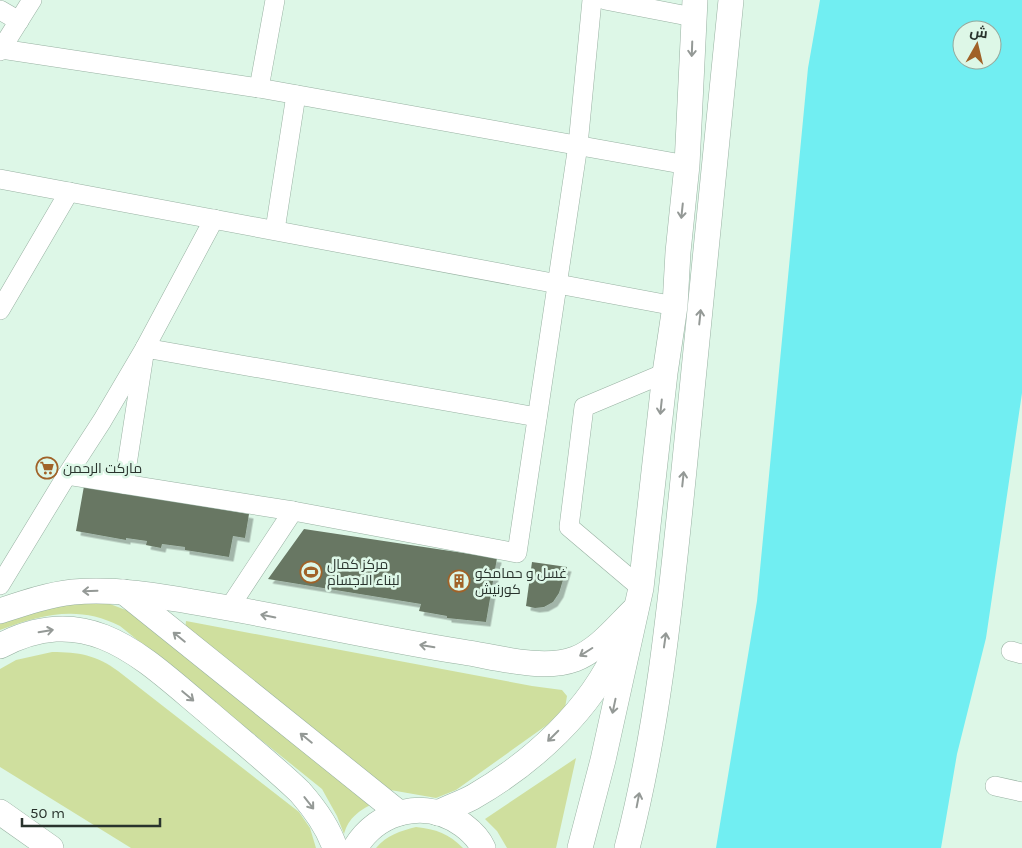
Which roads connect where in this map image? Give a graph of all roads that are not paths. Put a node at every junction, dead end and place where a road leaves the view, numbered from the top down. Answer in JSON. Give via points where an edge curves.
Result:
{"nodes":[{"id":1,"x":32,"y":0,"type":"edge"},
{"id":2,"x":275,"y":0,"type":"edge"},
{"id":3,"x":592,"y":0,"type":"edge"},
{"id":4,"x":605,"y":0,"type":"edge"},
{"id":5,"x":731,"y":0,"type":"edge"},
{"id":6,"x":694,"y":9,"type":"edge"},
{"id":7,"x":0,"y":10,"type":"edge"},
{"id":8,"x":19,"y":21,"type":"junction"},
{"id":9,"x":0,"y":50,"type":"edge"},
{"id":10,"x":259,"y":88,"type":"junction"},
{"id":11,"x":296,"y":95,"type":"junction"},
{"id":12,"x":578,"y":145,"type":"junction"},
{"id":13,"x":687,"y":165,"type":"junction"},
{"id":14,"x":0,"y":179,"type":"edge"},
{"id":15,"x":69,"y":192,"type":"junction"},
{"id":16,"x":214,"y":219,"type":"junction"},
{"id":17,"x":275,"y":230,"type":"junction"},
{"id":18,"x":557,"y":284,"type":"junction"},
{"id":19,"x":674,"y":306,"type":"junction"},
{"id":20,"x":0,"y":310,"type":"edge"},
{"id":21,"x":145,"y":348,"type":"junction"},
{"id":22,"x":665,"y":372,"type":"junction"},
{"id":23,"x":537,"y":417,"type":"junction"},
{"id":24,"x":67,"y":475,"type":"junction"},
{"id":25,"x":124,"y":484,"type":"junction"},
{"id":26,"x":293,"y":511,"type":"junction"},
{"id":27,"x":0,"y":585,"type":"edge"},
{"id":28,"x":124,"y":592,"type":"junction"},
{"id":29,"x":638,"y":598,"type":"junction"},
{"id":30,"x":229,"y":608,"type":"junction"},
{"id":31,"x":0,"y":611,"type":"edge"},
{"id":32,"x":0,"y":646,"type":"edge"},
{"id":33,"x":995,"y":786,"type":"dead end"},
{"id":34,"x":1022,"y":792,"type":"edge"},
{"id":35,"x":0,"y":812,"type":"edge"},
{"id":36,"x":399,"y":813,"type":"junction"},
{"id":37,"x":438,"y":813,"type":"junction"},
{"id":38,"x":50,"y":848,"type":"edge"},
{"id":39,"x":335,"y":848,"type":"edge"},
{"id":40,"x":355,"y":848,"type":"edge"},
{"id":41,"x":483,"y":848,"type":"edge"},
{"id":42,"x":580,"y":848,"type":"edge"},
{"id":43,"x":627,"y":848,"type":"edge"}],
"edges":[{"from":1,"to":8,"type":"street"},
{"from":2,"to":10,"type":"street"},
{"from":3,"to":12,"type":"street"},
{"from":4,"to":6,"type":"street"},
{"from":43,"to":5,"type":"main road","one_way":true,"via":[[654,718],[668,617]]},
{"from":6,"to":13,"type":"main road","one_way":true},
{"from":7,"to":8,"type":"street"},
{"from":8,"to":9,"type":"street"},
{"from":9,"to":10,"type":"street"},
{"from":10,"to":11,"type":"street"},
{"from":11,"to":12,"type":"street"},
{"from":11,"to":17,"type":"street"},
{"from":12,"to":13,"type":"street"},
{"from":12,"to":18,"type":"street"},
{"from":13,"to":19,"type":"main road","one_way":true},
{"from":14,"to":15,"type":"street"},
{"from":15,"to":16,"type":"street"},
{"from":15,"to":20,"type":"street"},
{"from":16,"to":17,"type":"street"},
{"from":16,"to":21,"type":"street"},
{"from":17,"to":18,"type":"street"},
{"from":18,"to":19,"type":"street"},
{"from":18,"to":23,"type":"street"},
{"from":19,"to":22,"type":"main road"},
{"from":21,"to":23,"type":"street"},
{"from":21,"to":24,"type":"street"},
{"from":21,"to":25,"type":"street"},
{"from":22,"to":29,"type":"main road","one_way":true},
{"from":22,"to":29,"type":"street","via":[[584,407],[569,527]]},
{"from":23,"to":26,"type":"street","via":[[517,553]]},
{"from":24,"to":25,"type":"street"},
{"from":24,"to":27,"type":"street"},
{"from":25,"to":26,"type":"street"},
{"from":26,"to":30,"type":"street"},
{"from":28,"to":30,"type":"main road"},
{"from":28,"to":31,"type":"main road","one_way":true,"via":[[52,595]]},
{"from":36,"to":28,"type":"main road","one_way":true},
{"from":29,"to":30,"type":"main road","one_way":true,"via":[[598,645],[575,659],[553,664],[421,646]]},
{"from":29,"to":37,"type":"main road","one_way":true,"via":[[611,664],[585,704],[537,753],[473,797]]},
{"from":29,"to":42,"type":"main road","one_way":true,"via":[[603,760]]},
{"from":32,"to":39,"type":"main road","one_way":true,"via":[[30,634],[64,628],[102,636],[131,650],[300,792],[312,805]]},
{"from":33,"to":34,"type":"street"},
{"from":35,"to":38,"type":"main road"},
{"from":36,"to":37,"type":"main road","via":[[418,810]]},
{"from":36,"to":40,"type":"main road","via":[[379,822],[362,836]]},
{"from":37,"to":41,"type":"main road","via":[[455,819],[470,830]]}]}
